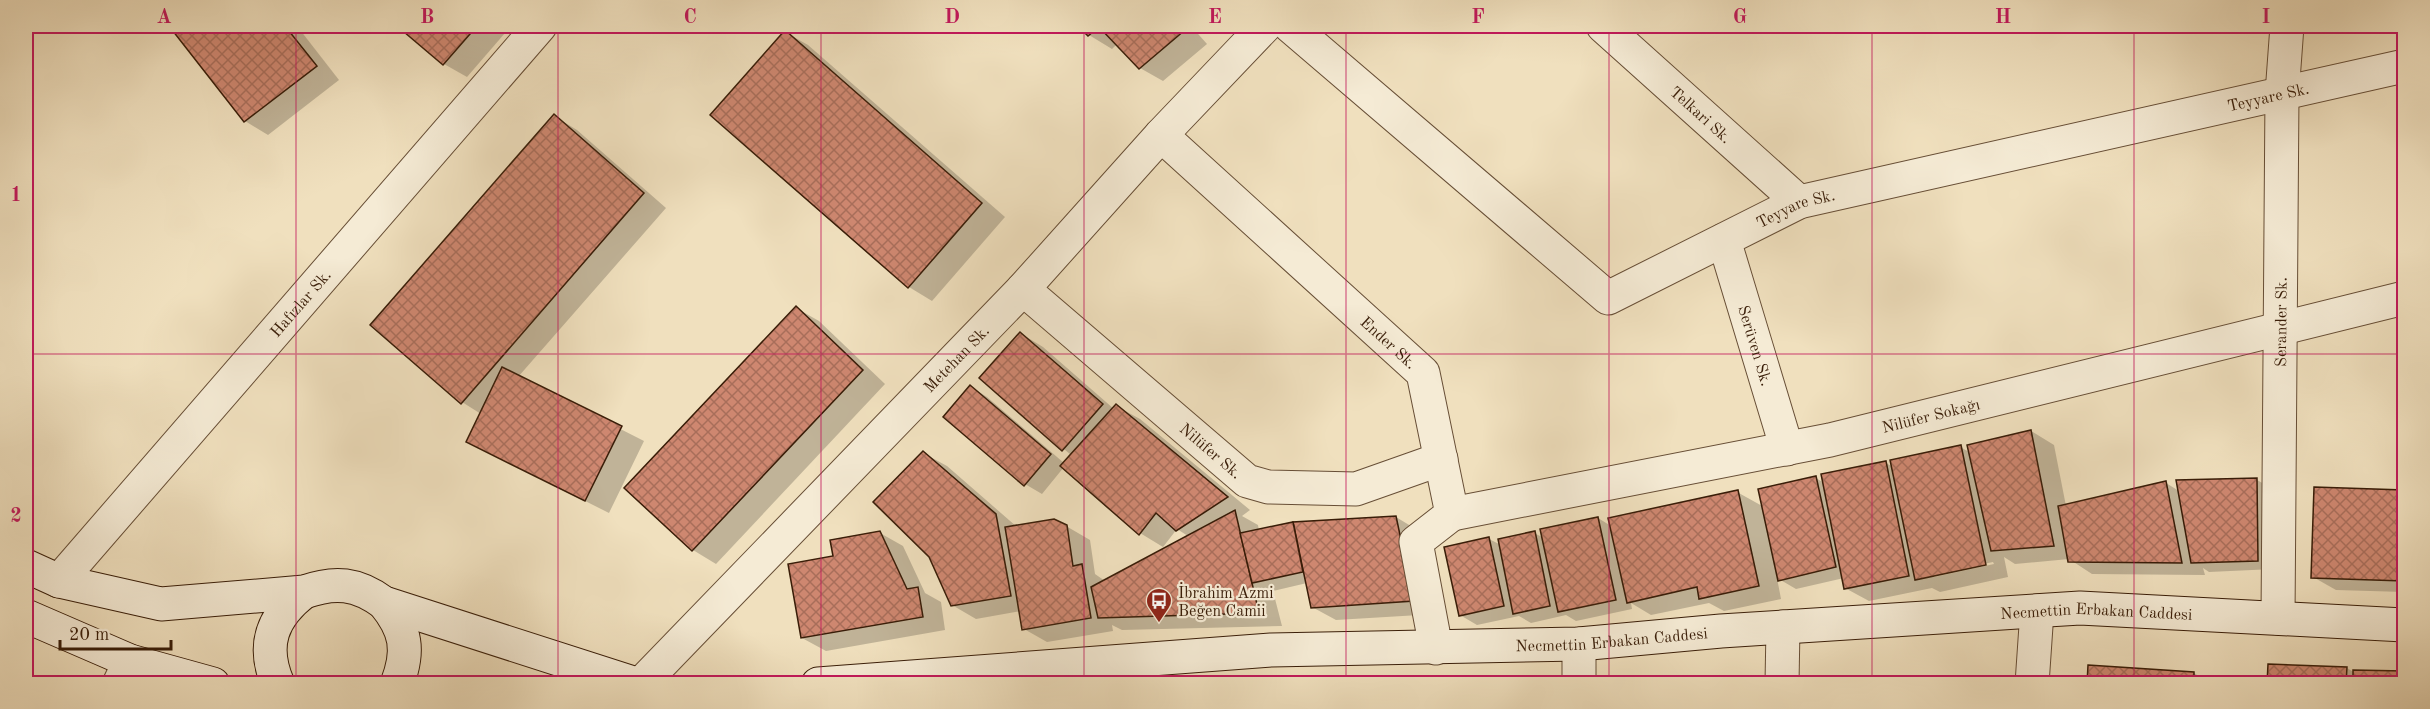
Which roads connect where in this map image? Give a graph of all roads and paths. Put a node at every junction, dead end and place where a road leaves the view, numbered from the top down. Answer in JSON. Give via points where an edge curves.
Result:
{"nodes":[{"id":1,"x":540,"y":26,"type":"edge"},
{"id":2,"x":1265,"y":26,"type":"edge"},
{"id":3,"x":1290,"y":26,"type":"edge"},
{"id":4,"x":1603,"y":26,"type":"edge"},
{"id":5,"x":2287,"y":26,"type":"edge"},
{"id":6,"x":2404,"y":66,"type":"edge"},
{"id":7,"x":2282,"y":94,"type":"junction"},
{"id":8,"x":1161,"y":135,"type":"junction"},
{"id":9,"x":1799,"y":202,"type":"junction"},
{"id":10,"x":1724,"y":240,"type":"junction"},
{"id":11,"x":1023,"y":289,"type":"junction"},
{"id":12,"x":2404,"y":298,"type":"edge"},
{"id":13,"x":2282,"y":328,"type":"junction"},
{"id":14,"x":1787,"y":448,"type":"junction"},
{"id":15,"x":1441,"y":459,"type":"junction"},
{"id":16,"x":1452,"y":513,"type":"junction"},
{"id":17,"x":26,"y":566,"type":"edge"},
{"id":18,"x":59,"y":581,"type":"junction"},
{"id":19,"x":304,"y":592,"type":"junction"},
{"id":20,"x":384,"y":603,"type":"junction"},
{"id":21,"x":2037,"y":610,"type":"junction"},
{"id":22,"x":26,"y":616,"type":"edge"},
{"id":23,"x":2278,"y":618,"type":"junction"},
{"id":24,"x":2404,"y":625,"type":"edge"},
{"id":25,"x":1783,"y":627,"type":"junction"},
{"id":26,"x":1579,"y":644,"type":"junction"},
{"id":27,"x":1436,"y":648,"type":"junction"},
{"id":28,"x":124,"y":672,"type":"edge"},
{"id":29,"x":213,"y":684,"type":"edge"},
{"id":30,"x":278,"y":684,"type":"edge"},
{"id":31,"x":397,"y":684,"type":"edge"},
{"id":32,"x":636,"y":684,"type":"edge"},
{"id":33,"x":641,"y":684,"type":"edge"},
{"id":34,"x":818,"y":684,"type":"edge"},
{"id":35,"x":1578,"y":684,"type":"edge"},
{"id":36,"x":1782,"y":684,"type":"edge"},
{"id":37,"x":2032,"y":684,"type":"edge"}],
"edges":[{"from":1,"to":18,"type":"street","name":"Hafızlar Sk."},
{"from":2,"to":8,"type":"street","name":"Metehan Sk."},
{"from":3,"to":10,"type":"street","name":"Teyyare Sk.","via":[[1608,298]]},
{"from":4,"to":9,"type":"street","name":"Telkari Sk."},
{"from":5,"to":7,"type":"street","name":"Serander Sk."},
{"from":6,"to":7,"type":"street","name":"Teyyare Sk."},
{"from":7,"to":9,"type":"street","name":"Teyyare Sk."},
{"from":7,"to":13,"type":"street","name":"Serander Sk."},
{"from":8,"to":11,"type":"street","name":"Metehan Sk."},
{"from":8,"to":15,"type":"street","name":"Ender Sk.","via":[[1423,373]]},
{"from":9,"to":10,"type":"street","name":"Teyyare Sk."},
{"from":10,"to":14,"type":"street","name":"Serüven Sk."},
{"from":11,"to":15,"type":"street","name":"Nilüfer Sk.","via":[[1247,481],[1268,487],[1356,489]]},
{"from":11,"to":33,"type":"street","name":"Metehan Sk."},
{"from":12,"to":13,"type":"street","name":"Nilüfer Sokağı"},
{"from":13,"to":14,"type":"street","name":"Nilüfer Sokağı"},
{"from":13,"to":23,"type":"street","name":"Serander Sk."},
{"from":14,"to":16,"type":"street","name":"Nilüfer Sokağı"},
{"from":15,"to":16,"type":"street","name":"Ender Sk."},
{"from":16,"to":27,"type":"street","via":[[1416,542]]},
{"from":17,"to":18,"type":"street"},
{"from":18,"to":19,"type":"street","via":[[161,604]]},
{"from":19,"to":20,"type":"street","via":[[346,584],[367,590]]},
{"from":19,"to":30,"type":"street","via":[[287,606],[275,624],[271,668]]},
{"from":20,"to":31,"type":"street","via":[[398,621],[405,643],[404,666]]},
{"from":20,"to":32,"type":"street"},
{"from":21,"to":23,"type":"street","name":"Necmettin Erbakan Caddesi","via":[[2080,608]]},
{"from":21,"to":25,"type":"street","name":"Necmettin Erbakan Caddesi"},
{"from":21,"to":37,"type":"street"},
{"from":22,"to":28,"type":"street"},
{"from":23,"to":24,"type":"street","name":"Necmettin Erbakan Caddesi"},
{"from":25,"to":26,"type":"street","name":"Necmettin Erbakan Caddesi"},
{"from":25,"to":36,"type":"street"},
{"from":26,"to":27,"type":"street","name":"Necmettin Erbakan Caddesi"},
{"from":26,"to":35,"type":"street"},
{"from":27,"to":34,"type":"street","name":"Necmettin Erbakan Caddesi","via":[[1271,650]]},
{"from":28,"to":29,"type":"street"}]}
